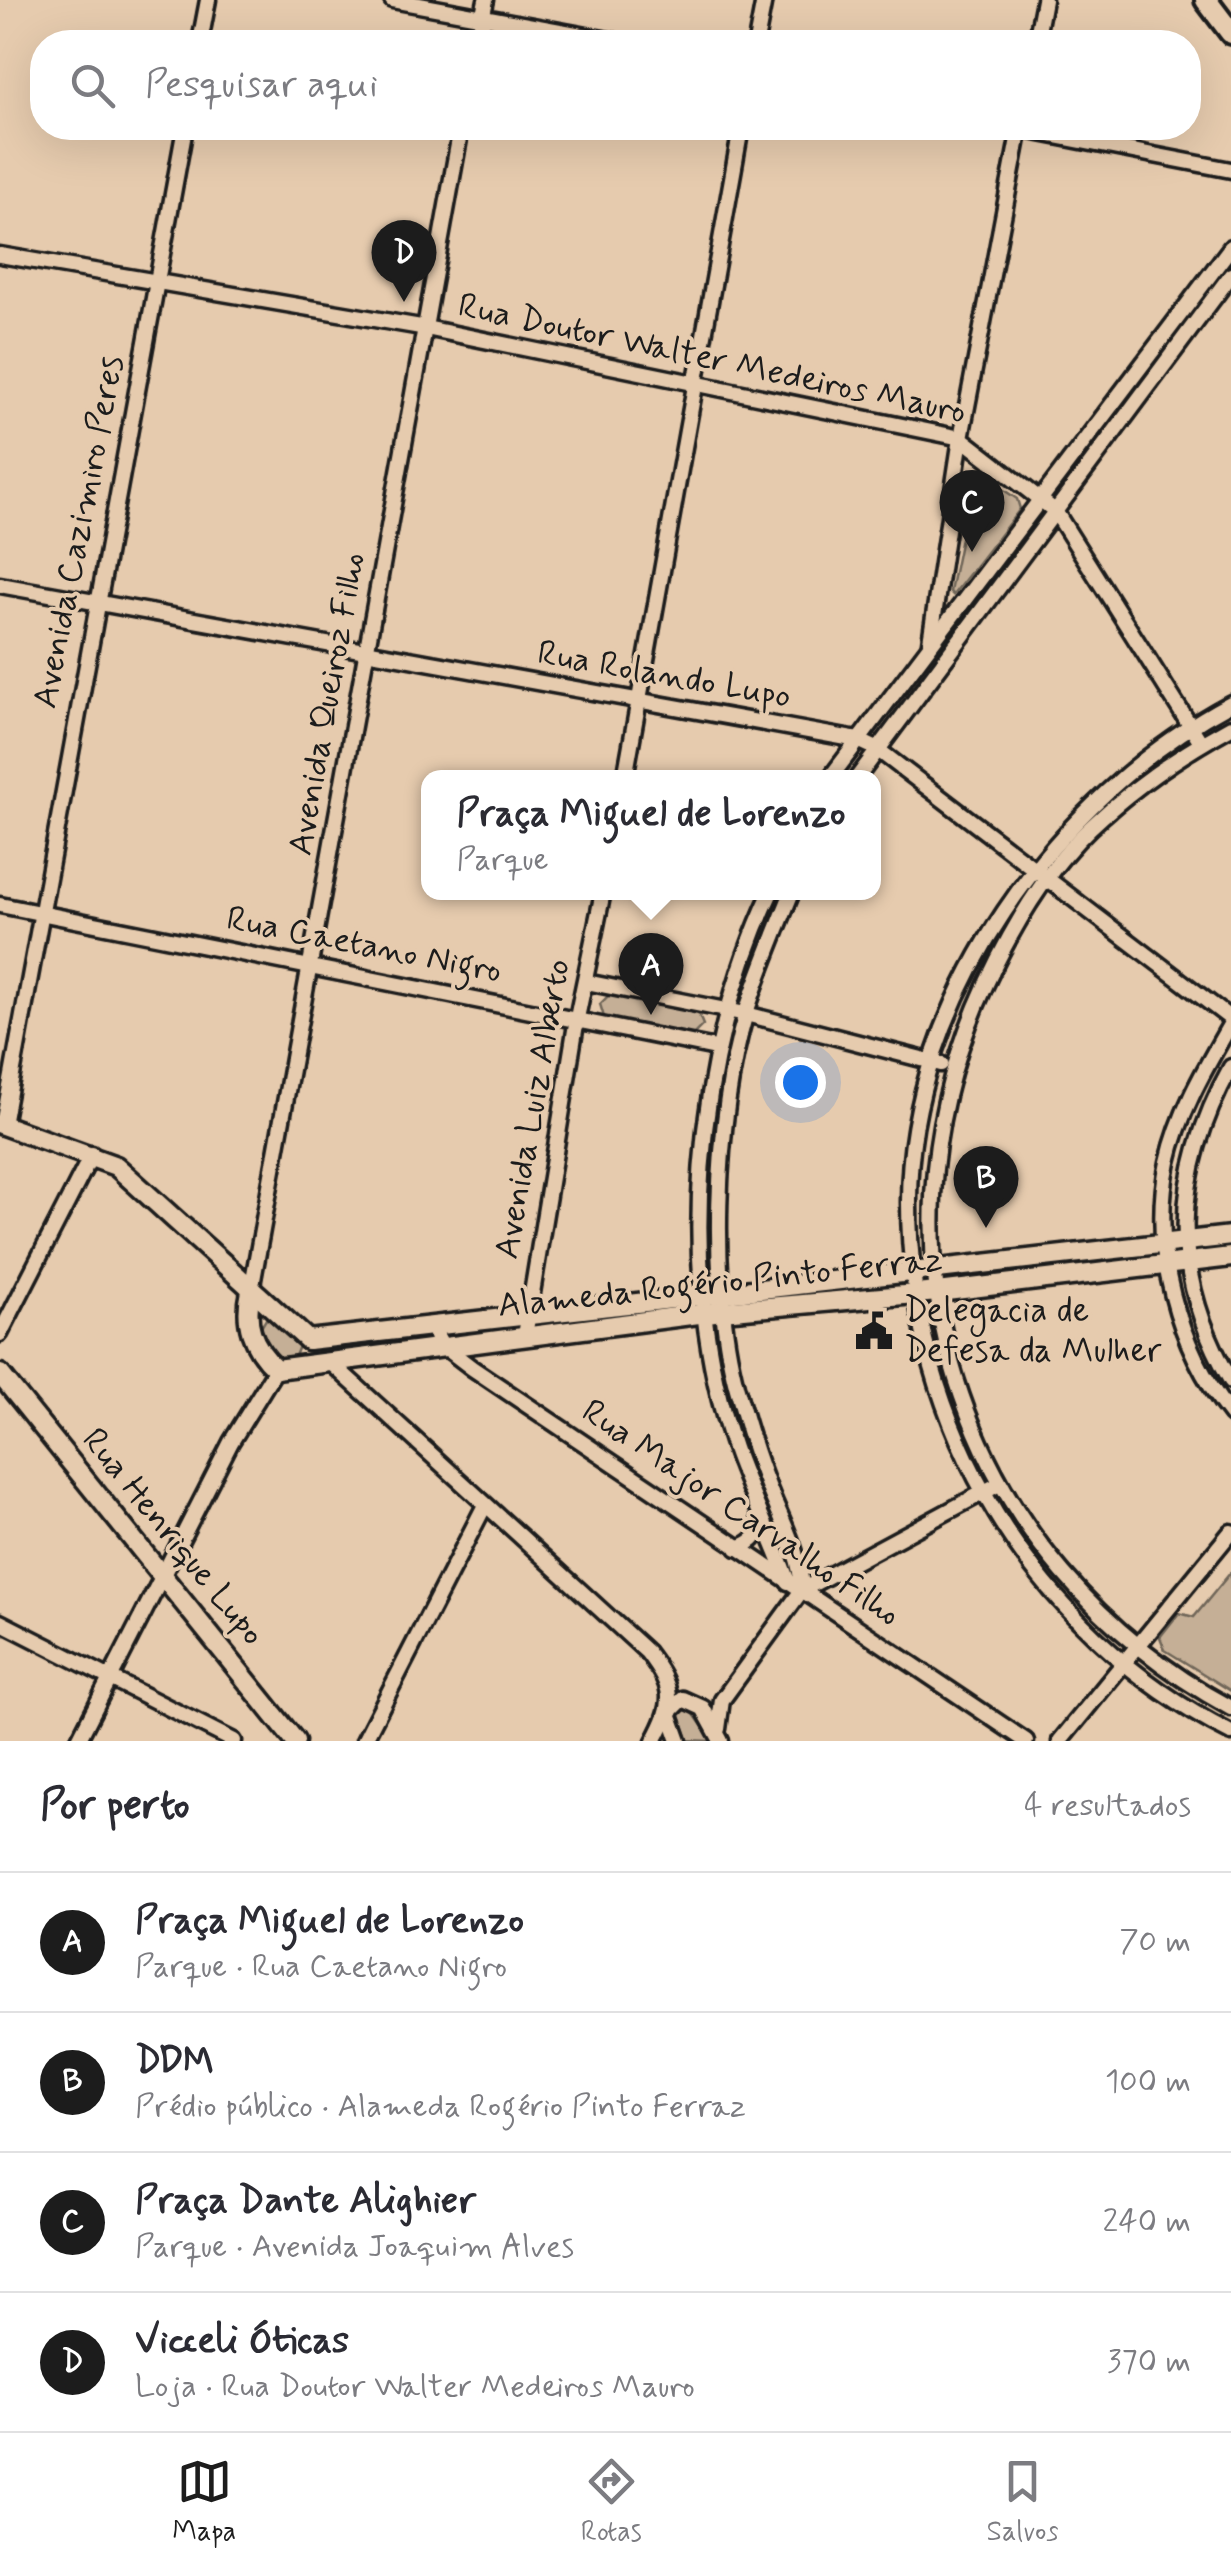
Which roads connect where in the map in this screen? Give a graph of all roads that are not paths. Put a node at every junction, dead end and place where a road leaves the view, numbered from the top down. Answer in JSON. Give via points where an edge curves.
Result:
{"nodes":[{"id":1,"x":208,"y":0,"type":"edge"},
{"id":2,"x":392,"y":0,"type":"edge"},
{"id":3,"x":486,"y":0,"type":"edge"},
{"id":4,"x":764,"y":0,"type":"edge"},
{"id":5,"x":1044,"y":0,"type":"edge"},
{"id":6,"x":1206,"y":0,"type":"edge"},
{"id":7,"x":482,"y":16,"type":"junction"},
{"id":8,"x":202,"y":30,"type":"edge"},
{"id":9,"x":479,"y":30,"type":"edge"},
{"id":10,"x":556,"y":30,"type":"edge"},
{"id":11,"x":758,"y":30,"type":"edge"},
{"id":12,"x":1038,"y":30,"type":"edge"},
{"id":13,"x":1231,"y":33,"type":"edge"},
{"id":14,"x":182,"y":140,"type":"edge"},
{"id":15,"x":459,"y":140,"type":"edge"},
{"id":16,"x":739,"y":140,"type":"edge"},
{"id":17,"x":1016,"y":140,"type":"edge"},
{"id":18,"x":1079,"y":140,"type":"edge"},
{"id":19,"x":1231,"y":170,"type":"edge"},
{"id":20,"x":1231,"y":247,"type":"edge"},
{"id":21,"x":0,"y":256,"type":"edge"},
{"id":22,"x":1231,"y":275,"type":"edge"},
{"id":23,"x":156,"y":283,"type":"junction"},
{"id":24,"x":422,"y":326,"type":"junction"},
{"id":25,"x":695,"y":384,"type":"junction"},
{"id":26,"x":961,"y":438,"type":"junction"},
{"id":27,"x":1041,"y":498,"type":"junction"},
{"id":28,"x":1056,"y":511,"type":"junction"},
{"id":29,"x":0,"y":585,"type":"edge"},
{"id":30,"x":96,"y":602,"type":"junction"},
{"id":31,"x":930,"y":643,"type":"junction"},
{"id":32,"x":368,"y":652,"type":"junction"},
{"id":33,"x":640,"y":703,"type":"junction"},
{"id":34,"x":1231,"y":703,"type":"edge"},
{"id":35,"x":1190,"y":725,"type":"junction"},
{"id":36,"x":1231,"y":726,"type":"edge"},
{"id":37,"x":858,"y":740,"type":"junction"},
{"id":38,"x":1201,"y":743,"type":"junction"},
{"id":39,"x":877,"y":748,"type":"junction"},
{"id":40,"x":627,"y":770,"type":"edge"},
{"id":41,"x":836,"y":770,"type":"edge"},
{"id":42,"x":863,"y":770,"type":"edge"},
{"id":43,"x":1035,"y":866,"type":"junction"},
{"id":44,"x":1049,"y":877,"type":"junction"},
{"id":45,"x":602,"y":900,"type":"edge"},
{"id":46,"x":767,"y":900,"type":"edge"},
{"id":47,"x":789,"y":900,"type":"edge"},
{"id":48,"x":0,"y":906,"type":"edge"},
{"id":49,"x":39,"y":912,"type":"junction"},
{"id":50,"x":312,"y":964,"type":"junction"},
{"id":51,"x":586,"y":982,"type":"junction"},
{"id":52,"x":726,"y":1010,"type":"junction"},
{"id":53,"x":746,"y":1014,"type":"junction"},
{"id":54,"x":577,"y":1018,"type":"junction"},
{"id":55,"x":1231,"y":1021,"type":"edge"},
{"id":56,"x":716,"y":1048,"type":"junction"},
{"id":57,"x":934,"y":1062,"type":"junction"},
{"id":58,"x":1231,"y":1066,"type":"edge"},
{"id":59,"x":954,"y":1068,"type":"junction"},
{"id":60,"x":2,"y":1124,"type":"edge"},
{"id":61,"x":92,"y":1154,"type":"junction"},
{"id":62,"x":1231,"y":1236,"type":"edge"},
{"id":63,"x":1164,"y":1245,"type":"junction"},
{"id":64,"x":1186,"y":1252,"type":"junction"},
{"id":65,"x":1231,"y":1257,"type":"edge"},
{"id":66,"x":1167,"y":1264,"type":"junction"},
{"id":67,"x":936,"y":1268,"type":"junction"},
{"id":68,"x":913,"y":1272,"type":"junction"},
{"id":69,"x":251,"y":1291,"type":"junction"},
{"id":70,"x":938,"y":1292,"type":"junction"},
{"id":71,"x":916,"y":1294,"type":"junction"},
{"id":72,"x":714,"y":1298,"type":"junction"},
{"id":73,"x":702,"y":1315,"type":"junction"},
{"id":74,"x":432,"y":1327,"type":"junction"},
{"id":75,"x":526,"y":1327,"type":"junction"},
{"id":76,"x":0,"y":1334,"type":"edge"},
{"id":77,"x":308,"y":1340,"type":"junction"},
{"id":78,"x":442,"y":1346,"type":"junction"},
{"id":79,"x":329,"y":1361,"type":"junction"},
{"id":80,"x":304,"y":1364,"type":"junction"},
{"id":81,"x":276,"y":1369,"type":"junction"},
{"id":82,"x":0,"y":1374,"type":"edge"},
{"id":83,"x":1231,"y":1382,"type":"edge"},
{"id":84,"x":1231,"y":1415,"type":"edge"},
{"id":85,"x":998,"y":1484,"type":"junction"},
{"id":86,"x":980,"y":1492,"type":"junction"},
{"id":87,"x":486,"y":1505,"type":"junction"},
{"id":88,"x":758,"y":1511,"type":"junction"},
{"id":89,"x":1231,"y":1532,"type":"edge"},
{"id":90,"x":738,"y":1548,"type":"junction"},
{"id":91,"x":162,"y":1575,"type":"junction"},
{"id":92,"x":795,"y":1586,"type":"junction"},
{"id":93,"x":0,"y":1622,"type":"edge"},
{"id":94,"x":1135,"y":1646,"type":"junction"},
{"id":95,"x":1122,"y":1662,"type":"junction"},
{"id":96,"x":110,"y":1678,"type":"junction"},
{"id":97,"x":693,"y":1700,"type":"junction"},
{"id":98,"x":722,"y":1700,"type":"junction"},
{"id":99,"x":1231,"y":1708,"type":"edge"},
{"id":100,"x":669,"y":1714,"type":"junction"},
{"id":101,"x":1231,"y":1732,"type":"edge"},
{"id":102,"x":720,"y":1735,"type":"edge"},
{"id":103,"x":78,"y":1741,"type":"edge"},
{"id":104,"x":234,"y":1741,"type":"edge"},
{"id":105,"x":295,"y":1741,"type":"edge"},
{"id":106,"x":364,"y":1741,"type":"edge"},
{"id":107,"x":654,"y":1741,"type":"edge"},
{"id":108,"x":679,"y":1741,"type":"edge"},
{"id":109,"x":1026,"y":1741,"type":"edge"},
{"id":110,"x":1060,"y":1741,"type":"edge"}],
"edges":[{"from":1,"to":8,"type":"street"},
{"from":2,"to":7,"type":"street"},
{"from":3,"to":7,"type":"street"},
{"from":4,"to":11,"type":"street"},
{"from":5,"to":12,"type":"street"},
{"from":6,"to":13,"type":"main road"},
{"from":7,"to":9,"type":"street"},
{"from":7,"to":10,"type":"street"},
{"from":14,"to":23,"type":"street","name":"Avenida Cazimiro Peres"},
{"from":15,"to":24,"type":"street","name":"Avenida Queiroz Filho"},
{"from":16,"to":25,"type":"street"},
{"from":17,"to":26,"type":"street"},
{"from":18,"to":19,"type":"street"},
{"from":20,"to":27,"type":"street"},
{"from":21,"to":23,"type":"street","name":"Rua Doutor Walter Medeiros Mauro"},
{"from":22,"to":28,"type":"street"},
{"from":23,"to":24,"type":"street","name":"Rua Doutor Walter Medeiros Mauro"},
{"from":23,"to":30,"type":"street","name":"Avenida Cazimiro Peres"},
{"from":24,"to":25,"type":"street","name":"Rua Doutor Walter Medeiros Mauro"},
{"from":24,"to":32,"type":"street","name":"Avenida Queiroz Filho"},
{"from":25,"to":26,"type":"street","name":"Rua Doutor Walter Medeiros Mauro"},
{"from":25,"to":33,"type":"street"},
{"from":26,"to":27,"type":"street","name":"Rua Doutor Walter Medeiros Mauro"},
{"from":26,"to":31,"type":"street"},
{"from":27,"to":28,"type":"street","name":"Rua Doutor Walter Medeiros Mauro"},
{"from":27,"to":31,"type":"street"},
{"from":28,"to":35,"type":"street","name":"Rua Doutor Walter Medeiros Mauro"},
{"from":28,"to":39,"type":"street"},
{"from":29,"to":30,"type":"street","name":"Rua Rolando Lupo"},
{"from":30,"to":32,"type":"street","name":"Rua Rolando Lupo"},
{"from":30,"to":49,"type":"street","name":"Avenida Cazimiro Peres"},
{"from":31,"to":37,"type":"street"},
{"from":32,"to":33,"type":"street","name":"Rua Rolando Lupo"},
{"from":32,"to":50,"type":"street","name":"Avenida Queiroz Filho"},
{"from":33,"to":37,"type":"street","name":"Rua Rolando Lupo"},
{"from":33,"to":40,"type":"street"},
{"from":34,"to":35,"type":"street"},
{"from":35,"to":38,"type":"street","name":"Rua Doutor Walter Medeiros Mauro"},
{"from":35,"to":43,"type":"street","via":[[1079,814]]},
{"from":36,"to":38,"type":"street"},
{"from":37,"to":39,"type":"street","name":"Rua Rolando Lupo"},
{"from":37,"to":41,"type":"street"},
{"from":38,"to":44,"type":"street","via":[[1133,790]]},
{"from":39,"to":42,"type":"street"},
{"from":39,"to":43,"type":"street","name":"Rua Rolando Lupo"},
{"from":43,"to":44,"type":"street","name":"Rua Rolando Lupo"},
{"from":43,"to":57,"type":"street","via":[[993,928]]},
{"from":44,"to":55,"type":"street","name":"Rua Rolando Lupo"},
{"from":44,"to":59,"type":"street","via":[[1008,937]]},
{"from":45,"to":51,"type":"street","name":"Avenida Luiz Alberto"},
{"from":46,"to":52,"type":"street"},
{"from":47,"to":53,"type":"street"},
{"from":48,"to":49,"type":"street","name":"Rua Caetano Nigro"},
{"from":49,"to":50,"type":"street","name":"Rua Caetano Nigro"},
{"from":49,"to":60,"type":"street","name":"Avenida Cazimiro Peres"},
{"from":50,"to":54,"type":"street","name":"Rua Caetano Nigro"},
{"from":50,"to":69,"type":"street","name":"Avenida Queiroz Filho"},
{"from":51,"to":52,"type":"street"},
{"from":51,"to":54,"type":"street","name":"Avenida Luiz Alberto"},
{"from":52,"to":53,"type":"street"},
{"from":52,"to":56,"type":"street"},
{"from":53,"to":57,"type":"street"},
{"from":53,"to":72,"type":"street","via":[[726,1134]]},
{"from":54,"to":56,"type":"street","name":"Rua Caetano Nigro"},
{"from":54,"to":75,"type":"street","name":"Avenida Luiz Alberto"},
{"from":55,"to":63,"type":"street","via":[[1182,1118],[1168,1164]]},
{"from":56,"to":72,"type":"street","via":[[706,1113]]},
{"from":57,"to":59,"type":"street"},
{"from":57,"to":68,"type":"street","via":[[909,1200]]},
{"from":58,"to":64,"type":"street","via":[[1190,1168]]},
{"from":59,"to":67,"type":"street","via":[[932,1202]]},
{"from":60,"to":61,"type":"street"},
{"from":61,"to":69,"type":"street","via":[[116,1166]]},
{"from":61,"to":76,"type":"street"},
{"from":62,"to":64,"type":"street","name":"Alameda Rogério Pinto Ferraz"},
{"from":63,"to":64,"type":"street","name":"Alameda Rogério Pinto Ferraz"},
{"from":63,"to":66,"type":"street"},
{"from":63,"to":67,"type":"street","name":"Alameda Rogério Pinto Ferraz"},
{"from":64,"to":65,"type":"street","name":"Alameda Rogério Pinto Ferraz"},
{"from":64,"to":66,"type":"street","name":"Alameda Rogério Pinto Ferraz"},
{"from":64,"to":83,"type":"street","via":[[1201,1320]]},
{"from":66,"to":70,"type":"street","name":"Alameda Rogério Pinto Ferraz"},
{"from":66,"to":84,"type":"street","via":[[1180,1320]]},
{"from":67,"to":68,"type":"street","name":"Alameda Rogério Pinto Ferraz"},
{"from":67,"to":70,"type":"street"},
{"from":68,"to":71,"type":"street"},
{"from":68,"to":72,"type":"street","name":"Alameda Rogério Pinto Ferraz"},
{"from":69,"to":77,"type":"street"},
{"from":69,"to":81,"type":"street","via":[[249,1329]]},
{"from":70,"to":71,"type":"street","name":"Alameda Rogério Pinto Ferraz"},
{"from":70,"to":85,"type":"street","via":[[958,1388]]},
{"from":71,"to":72,"type":"street","name":"Alameda Rogério Pinto Ferraz"},
{"from":71,"to":86,"type":"street","via":[[933,1373]]},
{"from":72,"to":73,"type":"street","name":"Alameda Rogério Pinto Ferraz"},
{"from":72,"to":75,"type":"street","name":"Alameda Rogério Pinto Ferraz"},
{"from":72,"to":92,"type":"street","via":[[765,1480],[801,1570]]},
{"from":73,"to":75,"type":"street","name":"Alameda Rogério Pinto Ferraz"},
{"from":73,"to":88,"type":"street","via":[[733,1446]]},
{"from":74,"to":75,"type":"street","name":"Alameda Rogério Pinto Ferraz"},
{"from":74,"to":77,"type":"street","name":"Alameda Rogério Pinto Ferraz"},
{"from":74,"to":78,"type":"street","name":"Rua Major Carvalho Filho"},
{"from":75,"to":78,"type":"street","name":"Alameda Rogério Pinto Ferraz"},
{"from":77,"to":80,"type":"street"},
{"from":78,"to":79,"type":"street","name":"Alameda Rogério Pinto Ferraz"},
{"from":78,"to":90,"type":"street","name":"Rua Major Carvalho Filho"},
{"from":79,"to":80,"type":"street","name":"Alameda Rogério Pinto Ferraz"},
{"from":79,"to":87,"type":"street"},
{"from":80,"to":81,"type":"street","name":"Alameda Rogério Pinto Ferraz"},
{"from":81,"to":91,"type":"street"},
{"from":82,"to":91,"type":"street","name":"Rua Henrique Lupo"},
{"from":85,"to":86,"type":"street"},
{"from":85,"to":94,"type":"street","via":[[1081,1597]]},
{"from":86,"to":92,"type":"street"},
{"from":86,"to":95,"type":"street","via":[[1066,1610]]},
{"from":87,"to":100,"type":"street","via":[[647,1652],[666,1678]]},
{"from":87,"to":106,"type":"street"},
{"from":88,"to":90,"type":"street","via":[[760,1532]]},
{"from":88,"to":92,"type":"street"},
{"from":89,"to":94,"type":"street"},
{"from":90,"to":92,"type":"street","name":"Rua Major Carvalho Filho"},
{"from":91,"to":96,"type":"street"},
{"from":91,"to":105,"type":"street","name":"Rua Henrique Lupo"},
{"from":92,"to":98,"type":"street"},
{"from":92,"to":109,"type":"street","name":"Rua Major Carvalho Filho"},
{"from":93,"to":96,"type":"street"},
{"from":94,"to":95,"type":"street"},
{"from":94,"to":99,"type":"street"},
{"from":95,"to":101,"type":"street"},
{"from":95,"to":110,"type":"street"},
{"from":96,"to":103,"type":"street"},
{"from":96,"to":104,"type":"street"},
{"from":97,"to":98,"type":"street"},
{"from":97,"to":100,"type":"street","via":[[682,1698]]},
{"from":97,"to":102,"type":"street"},
{"from":98,"to":102,"type":"street"},
{"from":100,"to":107,"type":"street"},
{"from":100,"to":108,"type":"street"}]}
